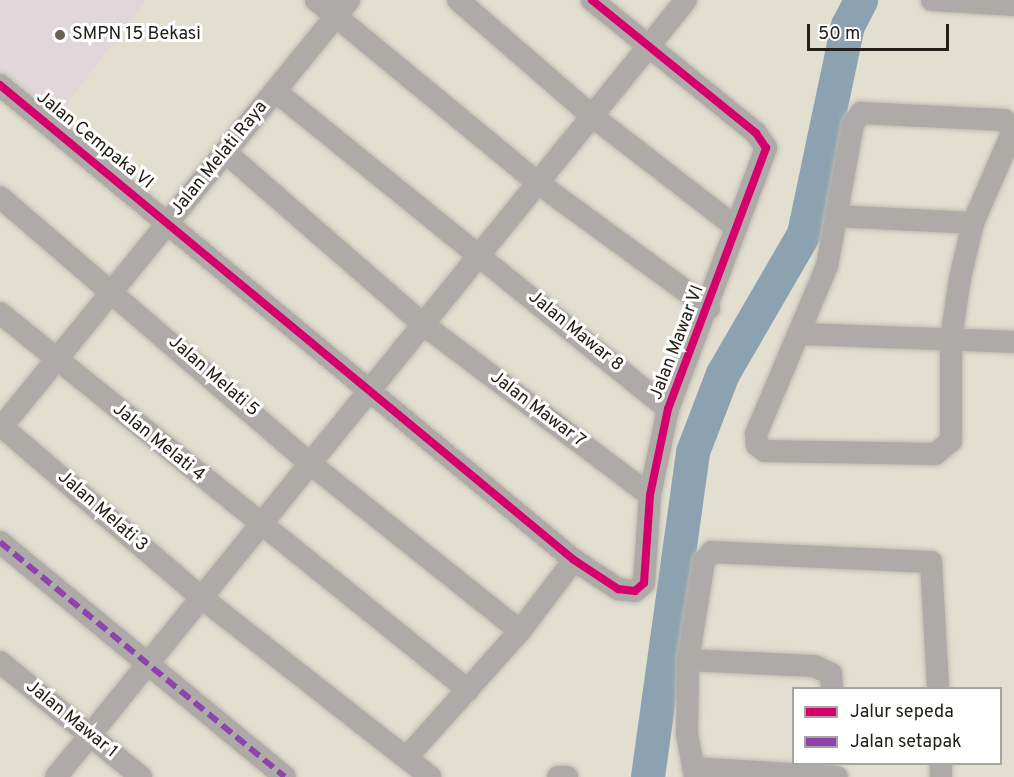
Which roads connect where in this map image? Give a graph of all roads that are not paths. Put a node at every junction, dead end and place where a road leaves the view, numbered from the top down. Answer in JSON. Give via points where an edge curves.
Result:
{"nodes":[{"id":1,"x":316,"y":0,"type":"edge"},
{"id":2,"x":458,"y":0,"type":"edge"},
{"id":3,"x":592,"y":0,"type":"edge"},
{"id":4,"x":686,"y":0,"type":"edge"},
{"id":5,"x":932,"y":0,"type":"edge"},
{"id":6,"x":1014,"y":5,"type":"edge"},
{"id":7,"x":342,"y":8,"type":"edge"},
{"id":8,"x":648,"y":47,"type":"junction"},
{"id":9,"x":0,"y":85,"type":"edge"},
{"id":10,"x":275,"y":91,"type":"junction"},
{"id":11,"x":592,"y":116,"type":"junction"},
{"id":12,"x":225,"y":152,"type":"junction"},
{"id":13,"x":538,"y":183,"type":"junction"},
{"id":14,"x":0,"y":197,"type":"edge"},
{"id":15,"x":836,"y":216,"type":"junction"},
{"id":16,"x":169,"y":221,"type":"junction"},
{"id":17,"x":973,"y":223,"type":"junction"},
{"id":18,"x":733,"y":225,"type":"junction"},
{"id":19,"x":481,"y":255,"type":"junction"},
{"id":20,"x":113,"y":290,"type":"junction"},
{"id":21,"x":709,"y":308,"type":"junction"},
{"id":22,"x":0,"y":313,"type":"edge"},
{"id":23,"x":424,"y":325,"type":"junction"},
{"id":24,"x":800,"y":334,"type":"junction"},
{"id":25,"x":951,"y":339,"type":"junction"},
{"id":26,"x":1014,"y":342,"type":"edge"},
{"id":27,"x":56,"y":360,"type":"junction"},
{"id":28,"x":368,"y":395,"type":"junction"},
{"id":29,"x":668,"y":409,"type":"junction"},
{"id":30,"x":1,"y":427,"type":"edge"},
{"id":31,"x":312,"y":465,"type":"junction"},
{"id":32,"x":650,"y":495,"type":"junction"},
{"id":33,"x":260,"y":527,"type":"junction"},
{"id":34,"x":0,"y":542,"type":"edge"},
{"id":35,"x":574,"y":560,"type":"junction"},
{"id":36,"x":202,"y":598,"type":"junction"},
{"id":37,"x":520,"y":631,"type":"junction"},
{"id":38,"x":688,"y":660,"type":"junction"},
{"id":39,"x":0,"y":662,"type":"edge"},
{"id":40,"x":147,"y":666,"type":"junction"},
{"id":41,"x":831,"y":687,"type":"edge"},
{"id":42,"x":938,"y":687,"type":"edge"},
{"id":43,"x":468,"y":690,"type":"junction"},
{"id":44,"x":88,"y":734,"type":"junction"},
{"id":45,"x":407,"y":757,"type":"junction"},
{"id":46,"x":694,"y":772,"type":"edge"},
{"id":47,"x":56,"y":777,"type":"edge"},
{"id":48,"x":141,"y":777,"type":"edge"},
{"id":49,"x":285,"y":777,"type":"edge"},
{"id":50,"x":430,"y":777,"type":"edge"},
{"id":51,"x":558,"y":777,"type":"edge"},
{"id":52,"x":566,"y":777,"type":"edge"},
{"id":53,"x":832,"y":777,"type":"edge"},
{"id":54,"x":837,"y":777,"type":"edge"}],
"edges":[{"from":1,"to":7,"type":"street"},
{"from":2,"to":11,"type":"street"},
{"from":3,"to":8,"type":"street"},
{"from":4,"to":8,"type":"street"},
{"from":5,"to":6,"type":"street"},
{"from":7,"to":10,"type":"street","name":"Jalan Melati Raya"},
{"from":7,"to":13,"type":"street"},
{"from":8,"to":11,"type":"street"},
{"from":8,"to":18,"type":"street","name":"Jalan Mawar VI","via":[[765,143]]},
{"from":9,"to":16,"type":"street","name":"Jalan Cempaka VI"},
{"from":10,"to":12,"type":"street","name":"Jalan Melati Raya"},
{"from":10,"to":19,"type":"street","name":"Jalan Mawar 8"},
{"from":11,"to":13,"type":"street"},
{"from":11,"to":18,"type":"street"},
{"from":12,"to":16,"type":"street","name":"Jalan Melati Raya"},
{"from":12,"to":23,"type":"street","name":"Jalan Mawar 7"},
{"from":13,"to":19,"type":"street"},
{"from":13,"to":21,"type":"street"},
{"from":14,"to":20,"type":"street","name":"Jalan Melati 5"},
{"from":15,"to":17,"type":"street"},
{"from":15,"to":17,"type":"street","via":[[853,124],[861,112],[1004,120],[1011,125],[1013,140]]},
{"from":15,"to":24,"type":"street","via":[[829,258]]},
{"from":16,"to":20,"type":"street","name":"Jalan Melati Raya"},
{"from":16,"to":28,"type":"street","name":"Jalan Cempaka VI"},
{"from":17,"to":25,"type":"street"},
{"from":18,"to":21,"type":"street","name":"Jalan Mawar VI"},
{"from":19,"to":23,"type":"street"},
{"from":19,"to":29,"type":"street","name":"Jalan Mawar 8"},
{"from":20,"to":27,"type":"street","name":"Jalan Melati Raya"},
{"from":20,"to":31,"type":"street","name":"Jalan Melati 5"},
{"from":21,"to":29,"type":"street","name":"Jalan Mawar VI"},
{"from":22,"to":27,"type":"street","name":"Jalan Melati 4"},
{"from":23,"to":28,"type":"street"},
{"from":23,"to":32,"type":"street","name":"Jalan Mawar 7"},
{"from":24,"to":25,"type":"street"},
{"from":24,"to":25,"type":"street","via":[[756,434],[757,445],[765,451],[940,452],[951,434]]},
{"from":25,"to":26,"type":"street"},
{"from":27,"to":30,"type":"street","name":"Jalan Melati Raya"},
{"from":27,"to":33,"type":"street","name":"Jalan Melati 4"},
{"from":28,"to":31,"type":"street"},
{"from":28,"to":35,"type":"street","name":"Jalan Mawar VI"},
{"from":29,"to":32,"type":"street","name":"Jalan Mawar VI"},
{"from":30,"to":36,"type":"street","name":"Jalan Melati 3"},
{"from":31,"to":33,"type":"street"},
{"from":31,"to":37,"type":"street","name":"Jalan Melati 5"},
{"from":32,"to":35,"type":"street","name":"Jalan Mawar VI","via":[[640,588],[618,589]]},
{"from":33,"to":36,"type":"street"},
{"from":33,"to":43,"type":"street","name":"Jalan Melati 4"},
{"from":34,"to":40,"type":"street"},
{"from":35,"to":37,"type":"street"},
{"from":36,"to":40,"type":"street"},
{"from":36,"to":45,"type":"street","name":"Jalan Melati 3"},
{"from":37,"to":43,"type":"street"},
{"from":38,"to":41,"type":"street","via":[[814,666],[831,674]]},
{"from":38,"to":42,"type":"street","via":[[704,561],[712,552],[924,559],[934,568]]},
{"from":38,"to":46,"type":"street","via":[[687,734]]},
{"from":39,"to":44,"type":"street","name":"Jalan Mawar 1"},
{"from":40,"to":44,"type":"street"},
{"from":40,"to":49,"type":"street"},
{"from":43,"to":45,"type":"street"},
{"from":44,"to":47,"type":"street"},
{"from":44,"to":48,"type":"street","name":"Jalan Mawar 1"},
{"from":45,"to":50,"type":"street","name":"Jalan Melati 3"},
{"from":46,"to":53,"type":"street"},
{"from":51,"to":52,"type":"street"},
{"from":53,"to":54,"type":"street"}]}
